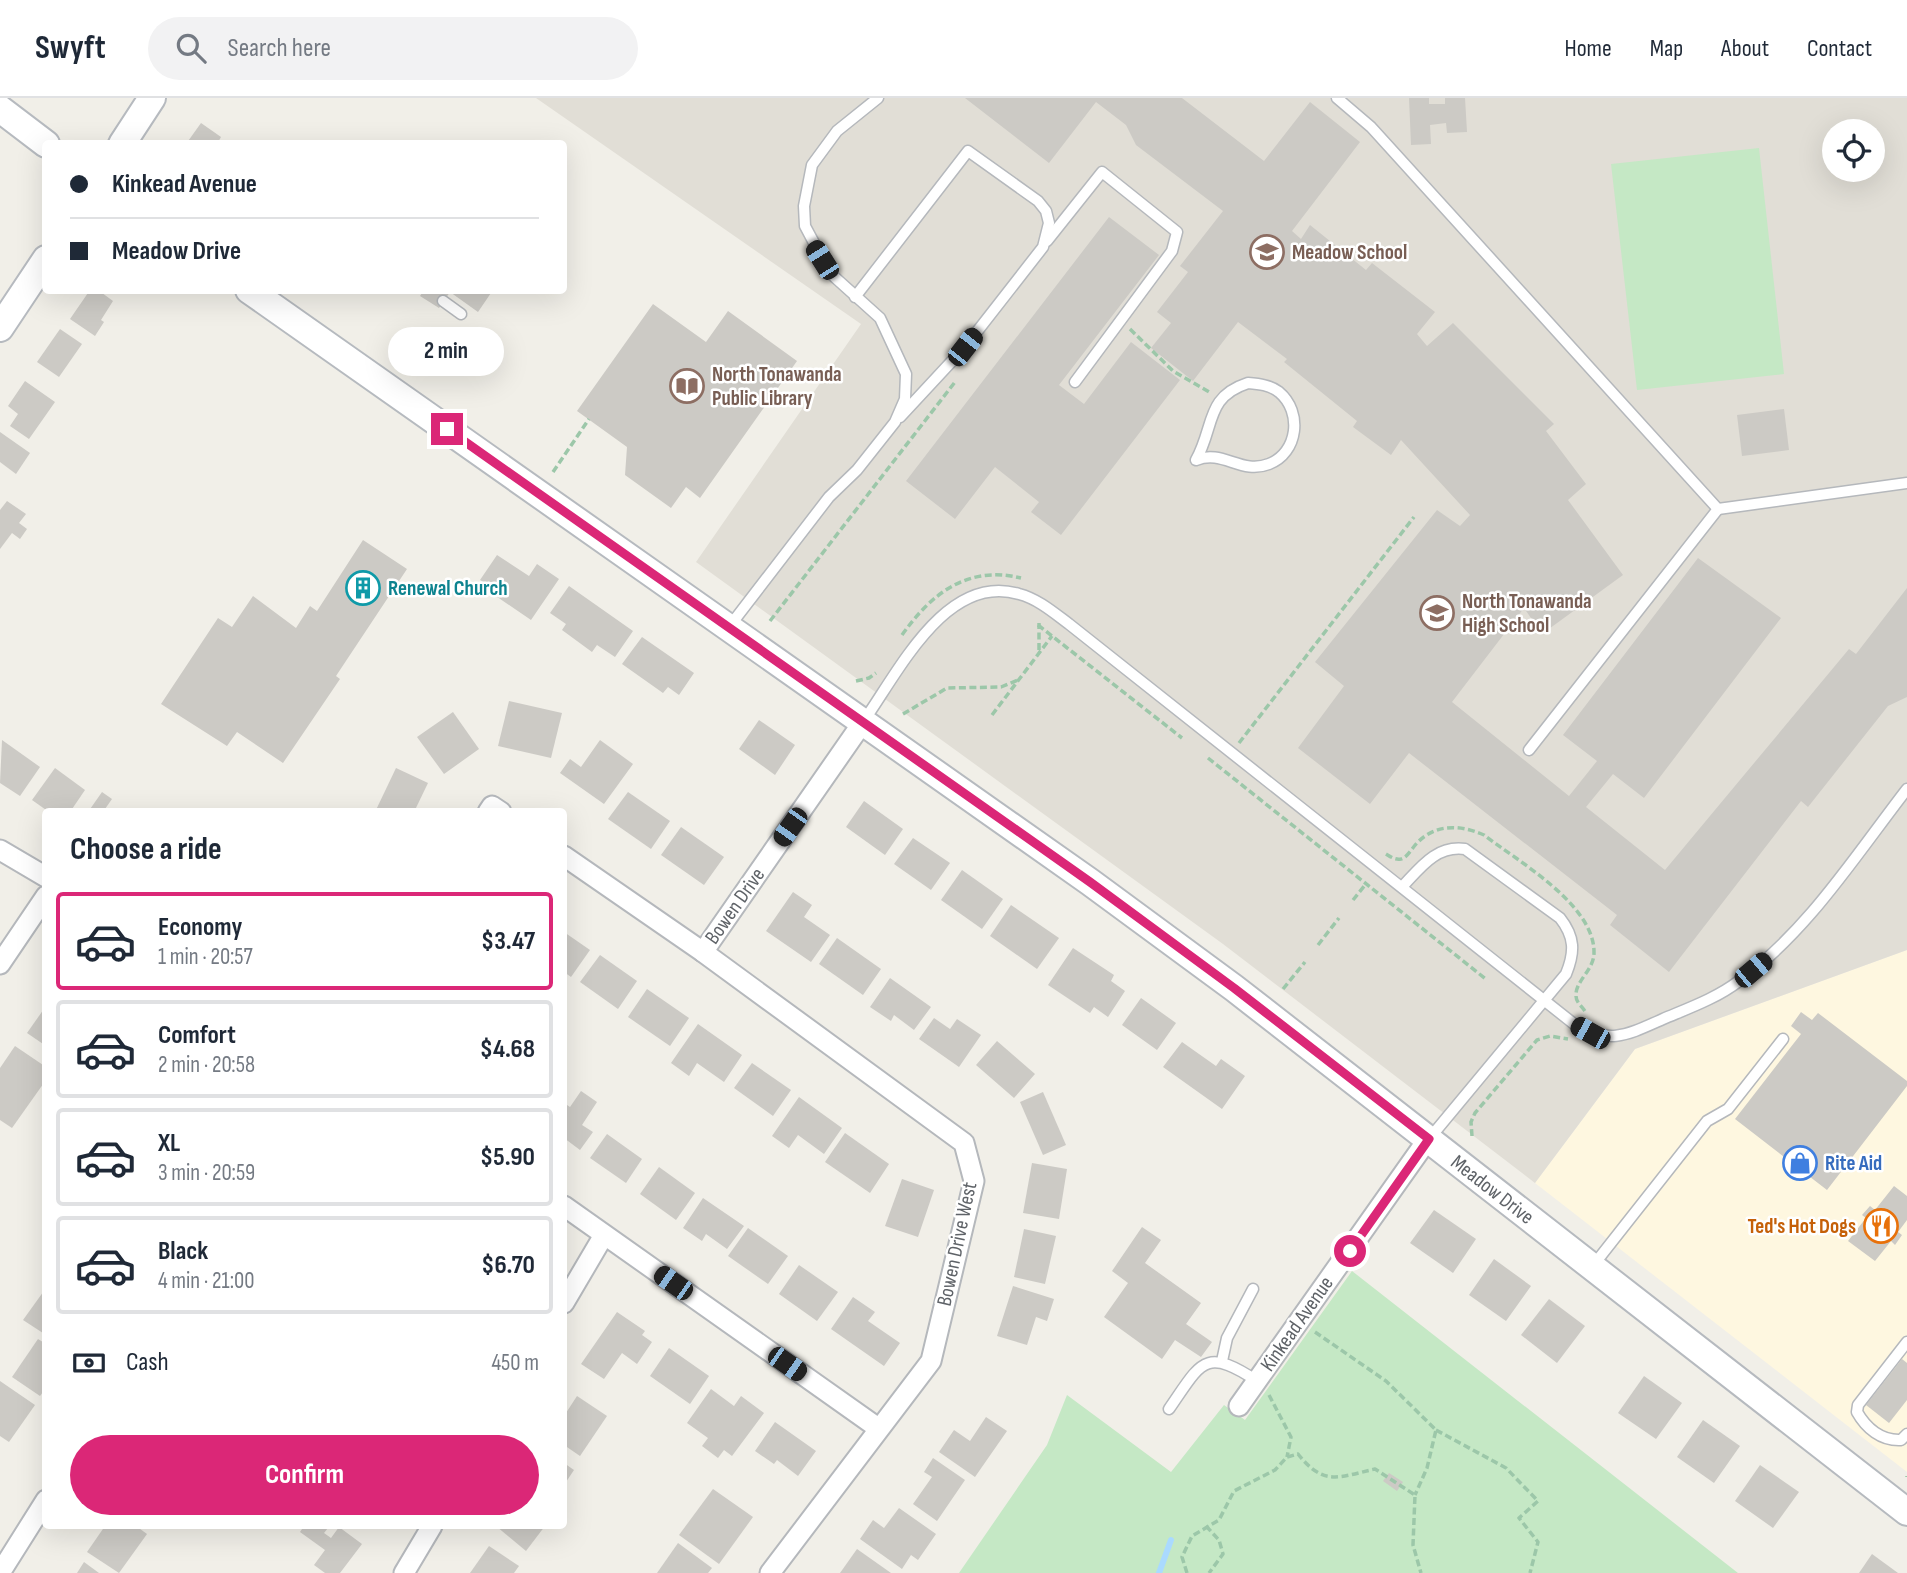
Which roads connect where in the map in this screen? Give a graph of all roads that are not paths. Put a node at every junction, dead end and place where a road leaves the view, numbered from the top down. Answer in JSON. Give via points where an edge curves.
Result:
{"nodes":[{"id":1,"x":152,"y":98,"type":"edge"},
{"id":2,"x":878,"y":98,"type":"edge"},
{"id":3,"x":1337,"y":98,"type":"edge"},
{"id":4,"x":0,"y":109,"type":"edge"},
{"id":5,"x":125,"y":140,"type":"edge"},
{"id":6,"x":42,"y":141,"type":"edge"},
{"id":7,"x":1043,"y":247,"type":"junction"},
{"id":8,"x":42,"y":265,"type":"edge"},
{"id":9,"x":255,"y":294,"type":"edge"},
{"id":10,"x":855,"y":297,"type":"junction"},
{"id":11,"x":443,"y":301,"type":"dead end"},
{"id":12,"x":461,"y":314,"type":"dead end"},
{"id":13,"x":0,"y":328,"type":"edge"},
{"id":14,"x":1075,"y":382,"type":"dead end"},
{"id":15,"x":1220,"y":398,"type":"joint"},
{"id":16,"x":895,"y":422,"type":"junction"},
{"id":17,"x":1907,"y":483,"type":"edge"},
{"id":18,"x":1718,"y":509,"type":"junction"},
{"id":19,"x":729,"y":627,"type":"junction"},
{"id":20,"x":863,"y":722,"type":"junction"},
{"id":21,"x":1529,"y":750,"type":"dead end"},
{"id":22,"x":1907,"y":789,"type":"edge"},
{"id":23,"x":0,"y":850,"type":"edge"},
{"id":24,"x":567,"y":858,"type":"edge"},
{"id":25,"x":42,"y":875,"type":"edge"},
{"id":26,"x":1402,"y":887,"type":"junction"},
{"id":27,"x":42,"y":902,"type":"edge"},
{"id":28,"x":703,"y":952,"type":"junction"},
{"id":29,"x":0,"y":964,"type":"edge"},
{"id":30,"x":1546,"y":999,"type":"junction"},
{"id":31,"x":1783,"y":1039,"type":"dead end"},
{"id":32,"x":1429,"y":1139,"type":"junction"},
{"id":33,"x":567,"y":1208,"type":"edge"},
{"id":34,"x":604,"y":1235,"type":"junction"},
{"id":35,"x":1592,"y":1267,"type":"junction"},
{"id":36,"x":1253,"y":1289,"type":"dead end"},
{"id":37,"x":567,"y":1298,"type":"edge"},
{"id":38,"x":1907,"y":1342,"type":"edge"},
{"id":39,"x":1222,"y":1361,"type":"junction"},
{"id":40,"x":1257,"y":1381,"type":"junction"},
{"id":41,"x":1239,"y":1406,"type":"dead end"},
{"id":42,"x":1169,"y":1409,"type":"dead end"},
{"id":43,"x":878,"y":1428,"type":"junction"},
{"id":44,"x":1907,"y":1434,"type":"edge"},
{"id":45,"x":42,"y":1506,"type":"edge"},
{"id":46,"x":1907,"y":1512,"type":"edge"},
{"id":47,"x":430,"y":1529,"type":"edge"},
{"id":48,"x":0,"y":1573,"type":"edge"},
{"id":49,"x":404,"y":1573,"type":"edge"},
{"id":50,"x":770,"y":1573,"type":"edge"}],
"edges":[{"from":1,"to":5,"type":"street"},
{"from":2,"to":10,"type":"lane","via":[[823,147],[812,165],[804,206],[813,246],[830,274]]},
{"from":3,"to":18,"type":"lane","via":[[1371,127]]},
{"from":4,"to":6,"type":"street"},
{"from":7,"to":10,"type":"lane","via":[[1049,223],[1046,211],[968,151]]},
{"from":7,"to":14,"type":"lane","via":[[1102,172],[1177,232],[1172,251]]},
{"from":7,"to":16,"type":"lane","via":[[965,347]]},
{"from":8,"to":13,"type":"street"},
{"from":9,"to":19,"type":"street","name":"Meadow Drive"},
{"from":10,"to":16,"type":"lane","via":[[880,318],[906,374],[905,399]]},
{"from":11,"to":12,"type":"lane"},
{"from":15,"to":15,"type":"lane","via":[[1196,460],[1215,455],[1259,468],[1287,451],[1295,418],[1279,391],[1248,383]]},
{"from":16,"to":19,"type":"lane","via":[[829,497]]},
{"from":17,"to":18,"type":"lane"},
{"from":18,"to":21,"type":"lane"},
{"from":19,"to":20,"type":"street","name":"Meadow Drive"},
{"from":20,"to":26,"type":"lane","via":[[947,609],[968,596],[992,591],[1017,593],[1069,624]]},
{"from":20,"to":28,"type":"street","name":"Bowen Drive"},
{"from":20,"to":32,"type":"street","name":"Meadow Drive","via":[[1234,988]]},
{"from":22,"to":30,"type":"lane","via":[[1802,925],[1738,982],[1709,999],[1610,1038],[1578,1026]]},
{"from":23,"to":25,"type":"street"},
{"from":24,"to":28,"type":"street","name":"Bowen Drive West"},
{"from":26,"to":30,"type":"lane"},
{"from":26,"to":30,"type":"lane","via":[[1438,852],[1465,849],[1560,918],[1569,930],[1573,956],[1566,975]]},
{"from":27,"to":29,"type":"street"},
{"from":28,"to":43,"type":"street","name":"Bowen Drive West","via":[[964,1143],[974,1181],[931,1361]]},
{"from":30,"to":32,"type":"lane"},
{"from":31,"to":35,"type":"lane","via":[[1728,1108],[1707,1121]]},
{"from":32,"to":35,"type":"street","name":"Meadow Drive"},
{"from":32,"to":40,"type":"street","name":"Kinkead Avenue"},
{"from":33,"to":34,"type":"street"},
{"from":34,"to":37,"type":"street"},
{"from":34,"to":43,"type":"street"},
{"from":35,"to":46,"type":"street","name":"Meadow Drive"},
{"from":36,"to":39,"type":"lane","via":[[1227,1338]]},
{"from":38,"to":44,"type":"lane","via":[[1857,1412],[1868,1428],[1884,1437],[1901,1440]]},
{"from":39,"to":40,"type":"lane"},
{"from":39,"to":42,"type":"lane","via":[[1208,1361]]},
{"from":40,"to":41,"type":"street","name":"Kinkead Avenue"},
{"from":43,"to":50,"type":"street","name":"Bowen Drive West"},
{"from":45,"to":48,"type":"street"},
{"from":47,"to":49,"type":"street"}]}
